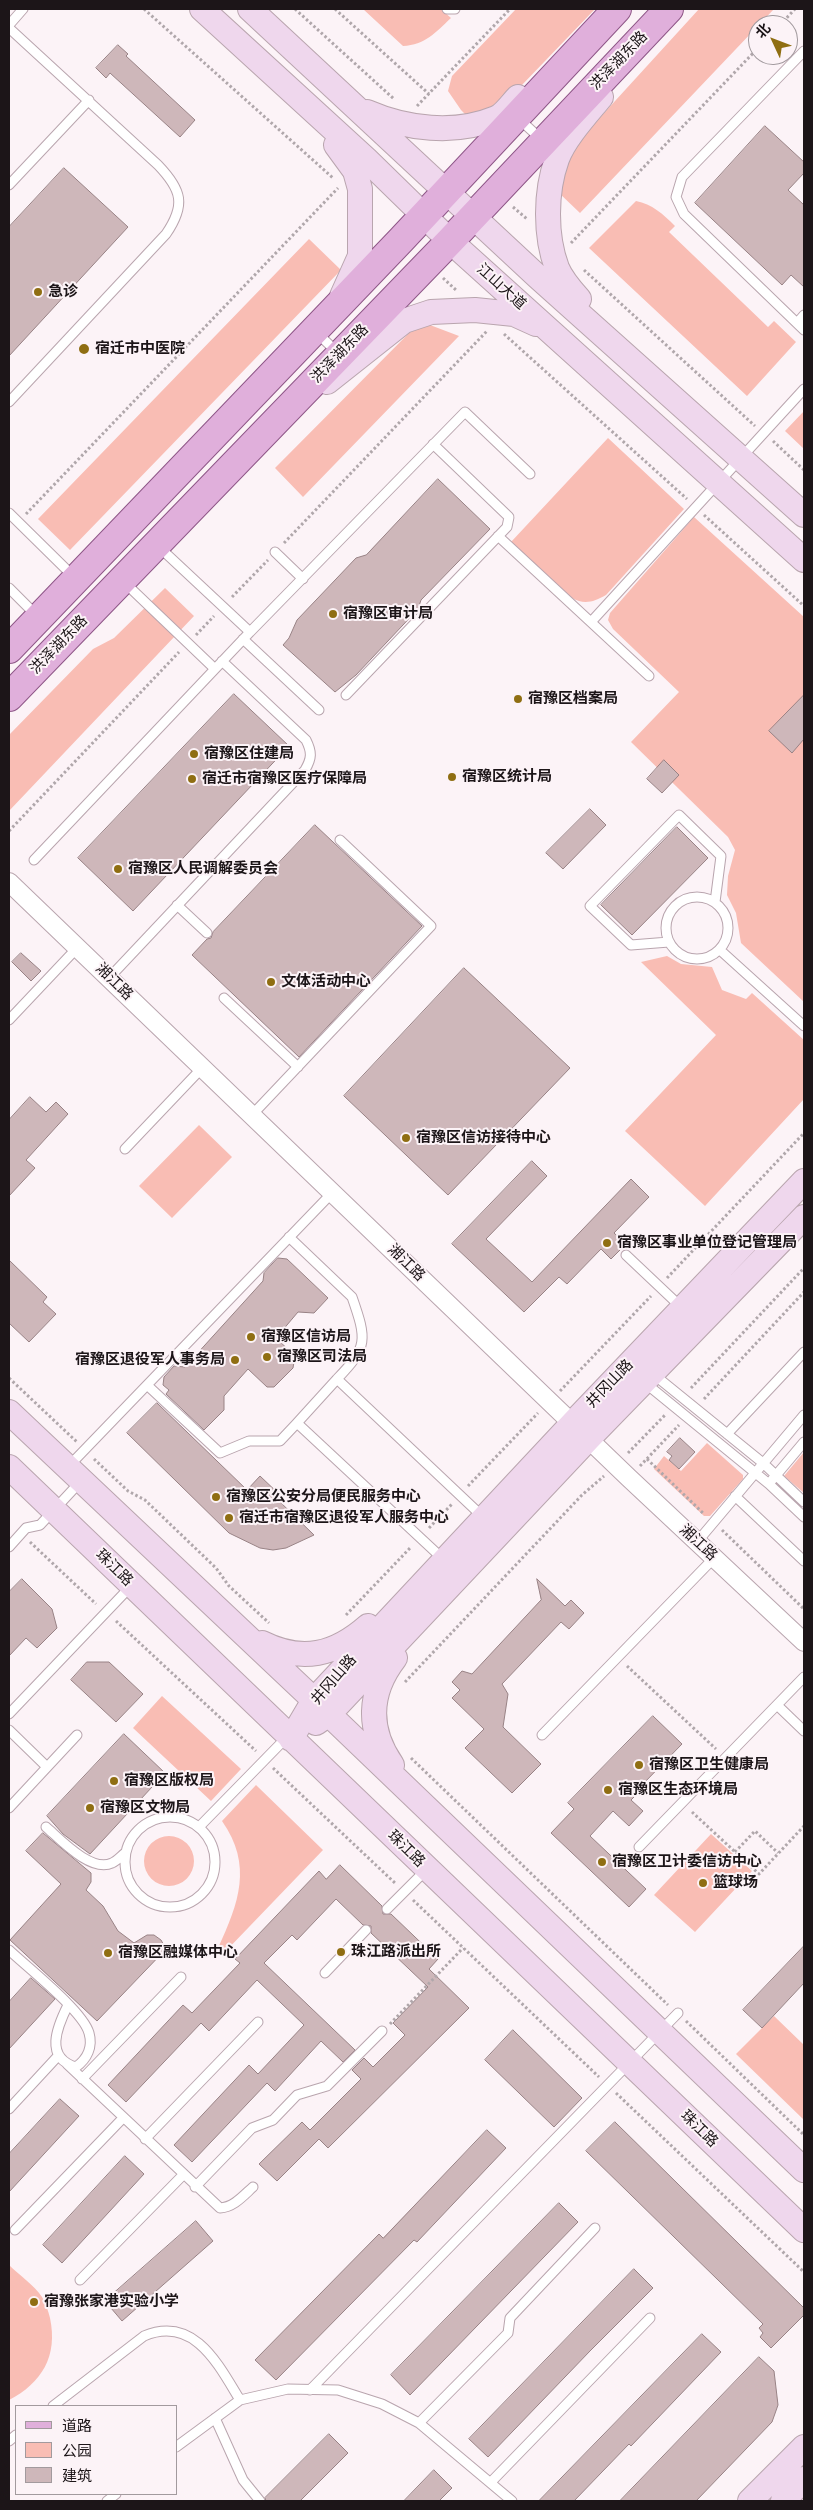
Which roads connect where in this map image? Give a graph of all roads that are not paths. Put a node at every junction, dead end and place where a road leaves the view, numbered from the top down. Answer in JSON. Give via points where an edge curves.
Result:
{"nodes":[{"id":1,"x":23,"y":9,"type":"edge"},
{"id":2,"x":202,"y":9,"type":"edge"},
{"id":3,"x":250,"y":9,"type":"edge"},
{"id":4,"x":447,"y":9,"type":"edge"},
{"id":5,"x":454,"y":9,"type":"edge"},
{"id":6,"x":606,"y":9,"type":"edge"},
{"id":7,"x":617,"y":9,"type":"edge"},
{"id":8,"x":670,"y":9,"type":"edge"},
{"id":9,"x":9,"y":26,"type":"edge"},
{"id":10,"x":804,"y":51,"type":"edge"},
{"id":11,"x":278,"y":78,"type":"junction"},
{"id":12,"x":88,"y":100,"type":"junction"},
{"id":13,"x":356,"y":107,"type":"junction"},
{"id":14,"x":516,"y":116,"type":"junction"},
{"id":15,"x":543,"y":141,"type":"junction"},
{"id":16,"x":9,"y":185,"type":"edge"},
{"id":17,"x":446,"y":192,"type":"junction"},
{"id":18,"x":424,"y":216,"type":"junction"},
{"id":19,"x":472,"y":216,"type":"junction"},
{"id":20,"x":450,"y":241,"type":"junction"},
{"id":21,"x":334,"y":309,"type":"junction"},
{"id":22,"x":804,"y":315,"type":"edge"},
{"id":23,"x":797,"y":323,"type":"junction"},
{"id":24,"x":314,"y":330,"type":"junction"},
{"id":25,"x":804,"y":330,"type":"edge"},
{"id":26,"x":550,"y":331,"type":"junction"},
{"id":27,"x":340,"y":355,"type":"junction"},
{"id":28,"x":657,"y":383,"type":"junction"},
{"id":29,"x":804,"y":389,"type":"edge"},
{"id":30,"x":9,"y":402,"type":"edge"},
{"id":31,"x":272,"y":425,"type":"junction"},
{"id":32,"x":434,"y":444,"type":"junction"},
{"id":33,"x":740,"y":458,"type":"junction"},
{"id":34,"x":530,"y":474,"type":"dead end"},
{"id":35,"x":717,"y":482,"type":"junction"},
{"id":36,"x":9,"y":513,"type":"edge"},
{"id":37,"x":804,"y":515,"type":"edge"},
{"id":38,"x":498,"y":536,"type":"junction"},
{"id":39,"x":156,"y":545,"type":"junction"},
{"id":40,"x":275,"y":552,"type":"road end"},
{"id":41,"x":804,"y":560,"type":"edge"},
{"id":42,"x":76,"y":579,"type":"junction"},
{"id":43,"x":303,"y":579,"type":"junction"},
{"id":44,"x":122,"y":580,"type":"junction"},
{"id":45,"x":9,"y":588,"type":"edge"},
{"id":46,"x":39,"y":618,"type":"junction"},
{"id":47,"x":591,"y":622,"type":"junction"},
{"id":48,"x":250,"y":632,"type":"junction"},
{"id":49,"x":243,"y":639,"type":"junction"},
{"id":50,"x":9,"y":649,"type":"edge"},
{"id":51,"x":222,"y":661,"type":"junction"},
{"id":52,"x":216,"y":669,"type":"junction"},
{"id":53,"x":649,"y":676,"type":"dead end"},
{"id":54,"x":346,"y":695,"type":"dead end"},
{"id":55,"x":9,"y":697,"type":"edge"},
{"id":56,"x":319,"y":710,"type":"dead end"},
{"id":57,"x":340,"y":840,"type":"dead end"},
{"id":58,"x":34,"y":860,"type":"dead end"},
{"id":59,"x":9,"y":882,"type":"edge"},
{"id":60,"x":715,"y":902,"type":"junction"},
{"id":61,"x":177,"y":905,"type":"junction"},
{"id":62,"x":207,"y":933,"type":"dead end"},
{"id":63,"x":669,"y":942,"type":"junction"},
{"id":64,"x":77,"y":948,"type":"junction"},
{"id":65,"x":720,"y":950,"type":"junction"},
{"id":66,"x":109,"y":978,"type":"junction"},
{"id":67,"x":224,"y":998,"type":"dead end"},
{"id":68,"x":9,"y":1020,"type":"edge"},
{"id":69,"x":804,"y":1026,"type":"edge"},
{"id":70,"x":298,"y":1067,"type":"junction"},
{"id":71,"x":202,"y":1068,"type":"junction"},
{"id":72,"x":252,"y":1115,"type":"junction"},
{"id":73,"x":125,"y":1149,"type":"dead end"},
{"id":74,"x":804,"y":1181,"type":"edge"},
{"id":75,"x":332,"y":1193,"type":"junction"},
{"id":76,"x":804,"y":1217,"type":"edge"},
{"id":77,"x":289,"y":1237,"type":"junction"},
{"id":78,"x":626,"y":1255,"type":"dead end"},
{"id":79,"x":691,"y":1316,"type":"junction"},
{"id":80,"x":804,"y":1352,"type":"edge"},
{"id":81,"x":648,"y":1378,"type":"junction"},
{"id":82,"x":338,"y":1380,"type":"junction"},
{"id":83,"x":147,"y":1385,"type":"junction"},
{"id":84,"x":9,"y":1412,"type":"edge"},
{"id":85,"x":804,"y":1415,"type":"edge"},
{"id":86,"x":297,"y":1423,"type":"junction"},
{"id":87,"x":581,"y":1430,"type":"junction"},
{"id":88,"x":727,"y":1434,"type":"junction"},
{"id":89,"x":804,"y":1442,"type":"edge"},
{"id":90,"x":763,"y":1463,"type":"junction"},
{"id":91,"x":9,"y":1467,"type":"edge"},
{"id":92,"x":755,"y":1473,"type":"junction"},
{"id":93,"x":75,"y":1474,"type":"junction"},
{"id":94,"x":776,"y":1476,"type":"junction"},
{"id":95,"x":769,"y":1484,"type":"junction"},
{"id":96,"x":735,"y":1496,"type":"junction"},
{"id":97,"x":804,"y":1502,"type":"edge"},
{"id":98,"x":54,"y":1510,"type":"junction"},
{"id":99,"x":804,"y":1517,"type":"edge"},
{"id":100,"x":492,"y":1525,"type":"junction"},
{"id":101,"x":697,"y":1542,"type":"junction"},
{"id":102,"x":9,"y":1547,"type":"edge"},
{"id":103,"x":714,"y":1558,"type":"junction"},
{"id":104,"x":804,"y":1561,"type":"edge"},
{"id":105,"x":450,"y":1570,"type":"junction"},
{"id":106,"x":132,"y":1585,"type":"junction"},
{"id":107,"x":247,"y":1636,"type":"junction"},
{"id":108,"x":804,"y":1642,"type":"edge"},
{"id":109,"x":804,"y":1677,"type":"edge"},
{"id":110,"x":777,"y":1705,"type":"junction"},
{"id":111,"x":322,"y":1707,"type":"junction"},
{"id":112,"x":9,"y":1714,"type":"edge"},
{"id":113,"x":9,"y":1730,"type":"edge"},
{"id":114,"x":804,"y":1731,"type":"edge"},
{"id":115,"x":77,"y":1735,"type":"dead end"},
{"id":116,"x":542,"y":1735,"type":"dead end"},
{"id":117,"x":290,"y":1738,"type":"junction"},
{"id":118,"x":47,"y":1766,"type":"junction"},
{"id":119,"x":413,"y":1795,"type":"junction"},
{"id":120,"x":9,"y":1808,"type":"edge"},
{"id":121,"x":46,"y":1826,"type":"dead end"},
{"id":122,"x":199,"y":1827,"type":"junction"},
{"id":123,"x":639,"y":1847,"type":"dead end"},
{"id":124,"x":125,"y":1853,"type":"junction"},
{"id":125,"x":427,"y":1869,"type":"junction"},
{"id":126,"x":387,"y":1909,"type":"dead end"},
{"id":127,"x":366,"y":1930,"type":"dead end"},
{"id":128,"x":10,"y":1954,"type":"edge"},
{"id":129,"x":325,"y":1973,"type":"dead end"},
{"id":130,"x":181,"y":1977,"type":"dead end"},
{"id":131,"x":68,"y":2005,"type":"junction"},
{"id":132,"x":678,"y":2013,"type":"dead end"},
{"id":133,"x":258,"y":2022,"type":"dead end"},
{"id":134,"x":382,"y":2031,"type":"road end"},
{"id":135,"x":660,"y":2032,"type":"junction"},
{"id":136,"x":58,"y":2056,"type":"junction"},
{"id":137,"x":630,"y":2063,"type":"junction"},
{"id":138,"x":67,"y":2064,"type":"junction"},
{"id":139,"x":82,"y":2079,"type":"junction"},
{"id":140,"x":9,"y":2109,"type":"edge"},
{"id":141,"x":123,"y":2118,"type":"junction"},
{"id":142,"x":145,"y":2139,"type":"junction"},
{"id":143,"x":804,"y":2170,"type":"edge"},
{"id":144,"x":183,"y":2175,"type":"junction"},
{"id":145,"x":195,"y":2187,"type":"junction"},
{"id":146,"x":253,"y":2187,"type":"dead end"},
{"id":147,"x":595,"y":2228,"type":"dead end"},
{"id":148,"x":15,"y":2230,"type":"dead end"},
{"id":149,"x":804,"y":2230,"type":"edge"},
{"id":150,"x":80,"y":2280,"type":"dead end"},
{"id":151,"x":650,"y":2318,"type":"dead end"},
{"id":152,"x":310,"y":2390,"type":"junction"},
{"id":153,"x":240,"y":2400,"type":"junction"},
{"id":154,"x":54,"y":2405,"type":"edge"},
{"id":155,"x":215,"y":2418,"type":"junction"},
{"id":156,"x":419,"y":2423,"type":"junction"},
{"id":157,"x":178,"y":2446,"type":"edge"},
{"id":158,"x":804,"y":2447,"type":"edge"},
{"id":159,"x":804,"y":2479,"type":"edge"},
{"id":160,"x":491,"y":2482,"type":"junction"},
{"id":161,"x":260,"y":2501,"type":"edge"},
{"id":162,"x":512,"y":2501,"type":"edge"},
{"id":163,"x":750,"y":2501,"type":"edge"},
{"id":164,"x":782,"y":2501,"type":"edge"}],
"edges":[{"from":1,"to":9,"type":"lane"},
{"from":2,"to":11,"type":"street","name":"江山大道"},
{"from":3,"to":13,"type":"street"},
{"from":4,"to":5,"type":"lane"},
{"from":6,"to":13,"type":"street","via":[[498,118],[463,127],[412,127]]},
{"from":7,"to":14,"type":"main road"},
{"from":8,"to":15,"type":"main road","name":"洪泽湖东路"},
{"from":8,"to":28,"type":"street","via":[[583,120],[557,158],[550,184],[549,239],[558,270],[569,288]]},
{"from":9,"to":12,"type":"lane"},
{"from":10,"to":23,"type":"lane","via":[[682,177],[676,196],[684,214]]},
{"from":11,"to":18,"type":"street","name":"江山大道"},
{"from":11,"to":21,"type":"street","via":[[343,154],[360,189],[360,256]]},
{"from":12,"to":16,"type":"lane"},
{"from":12,"to":30,"type":"lane","via":[[167,174],[179,195],[179,214],[166,234]]},
{"from":13,"to":17,"type":"street"},
{"from":14,"to":15,"type":"lane"},
{"from":14,"to":17,"type":"main road"},
{"from":15,"to":19,"type":"main road","name":"洪泽湖东路"},
{"from":17,"to":18,"type":"main road"},
{"from":17,"to":19,"type":"street"},
{"from":18,"to":20,"type":"street","name":"江山大道"},
{"from":18,"to":21,"type":"main road"},
{"from":19,"to":20,"type":"main road","name":"洪泽湖东路"},
{"from":19,"to":28,"type":"street"},
{"from":20,"to":26,"type":"street","name":"江山大道"},
{"from":20,"to":27,"type":"main road","name":"洪泽湖东路"},
{"from":21,"to":24,"type":"main road"},
{"from":22,"to":23,"type":"lane"},
{"from":23,"to":25,"type":"lane"},
{"from":24,"to":27,"type":"lane"},
{"from":24,"to":42,"type":"main road"},
{"from":26,"to":31,"type":"street","via":[[514,314],[475,310],[431,312],[404,321]]},
{"from":26,"to":35,"type":"street","name":"江山大道"},
{"from":27,"to":31,"type":"main road","name":"洪泽湖东路"},
{"from":28,"to":33,"type":"street"},
{"from":29,"to":33,"type":"lane"},
{"from":31,"to":39,"type":"main road","name":"洪泽湖东路"},
{"from":32,"to":34,"type":"lane","via":[[465,412]]},
{"from":32,"to":38,"type":"lane","via":[[509,517],[507,526]]},
{"from":32,"to":43,"type":"lane"},
{"from":33,"to":35,"type":"lane"},
{"from":33,"to":37,"type":"street"},
{"from":35,"to":41,"type":"street","name":"江山大道"},
{"from":35,"to":47,"type":"lane"},
{"from":36,"to":42,"type":"lane"},
{"from":38,"to":47,"type":"lane"},
{"from":38,"to":54,"type":"lane"},
{"from":39,"to":44,"type":"main road","name":"洪泽湖东路"},
{"from":39,"to":48,"type":"lane"},
{"from":40,"to":43,"type":"lane"},
{"from":42,"to":46,"type":"main road"},
{"from":43,"to":48,"type":"lane"},
{"from":44,"to":52,"type":"lane"},
{"from":44,"to":55,"type":"main road","name":"洪泽湖东路"},
{"from":45,"to":46,"type":"lane"},
{"from":46,"to":50,"type":"main road"},
{"from":47,"to":53,"type":"lane"},
{"from":48,"to":49,"type":"lane"},
{"from":49,"to":51,"type":"lane"},
{"from":49,"to":56,"type":"lane"},
{"from":51,"to":52,"type":"lane"},
{"from":51,"to":61,"type":"lane","via":[[306,740],[312,751],[305,770]]},
{"from":52,"to":58,"type":"lane"},
{"from":57,"to":70,"type":"lane","via":[[431,926]]},
{"from":59,"to":64,"type":"street","name":"湘江路"},
{"from":60,"to":63,"type":"lane","via":[[694,897],[676,905],[666,922]]},
{"from":60,"to":63,"type":"lane","via":[[721,856],[679,816],[590,906],[631,945]]},
{"from":60,"to":65,"type":"lane","via":[[727,919],[729,930]]},
{"from":61,"to":62,"type":"lane"},
{"from":61,"to":66,"type":"lane"},
{"from":63,"to":65,"type":"lane","via":[[675,950],[693,959],[703,959]]},
{"from":64,"to":66,"type":"street","name":"湘江路"},
{"from":64,"to":68,"type":"lane"},
{"from":65,"to":69,"type":"lane"},
{"from":66,"to":71,"type":"street","name":"湘江路"},
{"from":67,"to":70,"type":"lane"},
{"from":70,"to":72,"type":"lane"},
{"from":71,"to":72,"type":"street","name":"湘江路"},
{"from":71,"to":73,"type":"lane"},
{"from":72,"to":75,"type":"street","name":"湘江路"},
{"from":74,"to":79,"type":"street","name":"井冈山路"},
{"from":75,"to":77,"type":"lane"},
{"from":75,"to":87,"type":"street","name":"湘江路"},
{"from":76,"to":79,"type":"street","name":"井冈山路"},
{"from":77,"to":82,"type":"lane","via":[[352,1298],[356,1308],[362,1350]]},
{"from":77,"to":83,"type":"lane"},
{"from":78,"to":79,"type":"lane"},
{"from":79,"to":81,"type":"street","name":"井冈山路"},
{"from":79,"to":87,"type":"street","name":"井冈山路"},
{"from":80,"to":88,"type":"lane"},
{"from":81,"to":87,"type":"street","name":"井冈山路"},
{"from":81,"to":88,"type":"lane","via":[[682,1398]]},
{"from":81,"to":92,"type":"lane","via":[[673,1407]]},
{"from":82,"to":86,"type":"lane"},
{"from":82,"to":100,"type":"lane"},
{"from":83,"to":86,"type":"lane","via":[[220,1453],[249,1441],[280,1441]]},
{"from":83,"to":93,"type":"lane"},
{"from":84,"to":93,"type":"street"},
{"from":85,"to":90,"type":"lane"},
{"from":86,"to":105,"type":"lane","via":[[420,1537]]},
{"from":87,"to":100,"type":"street","name":"井冈山路"},
{"from":87,"to":101,"type":"street","name":"湘江路"},
{"from":88,"to":90,"type":"lane"},
{"from":89,"to":94,"type":"lane"},
{"from":90,"to":92,"type":"lane"},
{"from":90,"to":94,"type":"lane"},
{"from":91,"to":98,"type":"street","name":"珠江路"},
{"from":92,"to":95,"type":"lane"},
{"from":92,"to":96,"type":"lane"},
{"from":93,"to":98,"type":"lane"},
{"from":93,"to":107,"type":"street"},
{"from":94,"to":95,"type":"lane"},
{"from":94,"to":97,"type":"lane"},
{"from":95,"to":99,"type":"lane"},
{"from":96,"to":101,"type":"lane"},
{"from":96,"to":104,"type":"lane"},
{"from":98,"to":102,"type":"lane","via":[[40,1525],[26,1528]]},
{"from":98,"to":106,"type":"street","name":"珠江路"},
{"from":100,"to":105,"type":"street","name":"井冈山路"},
{"from":101,"to":103,"type":"street","name":"湘江路"},
{"from":103,"to":108,"type":"street","name":"湘江路"},
{"from":103,"to":116,"type":"lane"},
{"from":105,"to":107,"type":"street","via":[[337,1648],[316,1654],[290,1654]]},
{"from":105,"to":111,"type":"street","name":"井冈山路"},
{"from":105,"to":119,"type":"street","via":[[392,1661],[375,1696],[376,1730],[381,1749]]},
{"from":106,"to":112,"type":"lane"},
{"from":106,"to":117,"type":"street","name":"珠江路"},
{"from":107,"to":111,"type":"street"},
{"from":109,"to":110,"type":"lane"},
{"from":110,"to":114,"type":"lane"},
{"from":110,"to":123,"type":"lane"},
{"from":111,"to":117,"type":"street","name":"井冈山路"},
{"from":111,"to":119,"type":"street"},
{"from":113,"to":118,"type":"lane"},
{"from":115,"to":118,"type":"lane"},
{"from":117,"to":122,"type":"lane"},
{"from":117,"to":125,"type":"street","name":"珠江路"},
{"from":118,"to":120,"type":"lane"},
{"from":119,"to":135,"type":"street"},
{"from":121,"to":124,"type":"lane","via":[[68,1847],[91,1862],[112,1863]]},
{"from":122,"to":124,"type":"lane","via":[[175,1816],[148,1821],[129,1840]]},
{"from":122,"to":124,"type":"lane","via":[[212,1845],[215,1867],[203,1893],[191,1902],[170,1907],[148,1903],[128,1882],[124,1868]]},
{"from":125,"to":126,"type":"lane"},
{"from":125,"to":137,"type":"street","name":"珠江路"},
{"from":127,"to":129,"type":"lane"},
{"from":128,"to":131,"type":"lane"},
{"from":130,"to":139,"type":"lane"},
{"from":131,"to":136,"type":"lane","via":[[58,2024],[55,2044]]},
{"from":131,"to":138,"type":"lane","via":[[90,2035],[89,2052],[84,2061],[76,2067]]},
{"from":132,"to":135,"type":"lane"},
{"from":133,"to":142,"type":"lane"},
{"from":134,"to":145,"type":"lane","via":[[327,2086],[297,2095],[273,2120],[252,2128]]},
{"from":135,"to":137,"type":"lane"},
{"from":135,"to":143,"type":"street"},
{"from":136,"to":138,"type":"lane"},
{"from":136,"to":140,"type":"lane"},
{"from":137,"to":149,"type":"street","name":"珠江路"},
{"from":137,"to":152,"type":"lane"},
{"from":138,"to":139,"type":"lane"},
{"from":139,"to":141,"type":"lane"},
{"from":141,"to":142,"type":"lane"},
{"from":141,"to":148,"type":"lane"},
{"from":142,"to":144,"type":"lane"},
{"from":144,"to":145,"type":"lane"},
{"from":144,"to":150,"type":"lane"},
{"from":145,"to":146,"type":"lane","via":[[220,2208],[235,2203]]},
{"from":147,"to":156,"type":"lane","via":[[510,2318],[508,2333]]},
{"from":151,"to":160,"type":"lane"},
{"from":152,"to":153,"type":"lane","via":[[288,2389]]},
{"from":152,"to":156,"type":"lane","via":[[338,2390],[382,2404]]},
{"from":153,"to":154,"type":"lane","via":[[207,2350],[188,2336],[170,2329],[144,2336]]},
{"from":153,"to":155,"type":"lane"},
{"from":155,"to":157,"type":"lane"},
{"from":155,"to":161,"type":"lane","via":[[243,2480]]},
{"from":156,"to":160,"type":"lane"},
{"from":158,"to":163,"type":"street"},
{"from":159,"to":164,"type":"street"},
{"from":160,"to":162,"type":"lane"}]}
